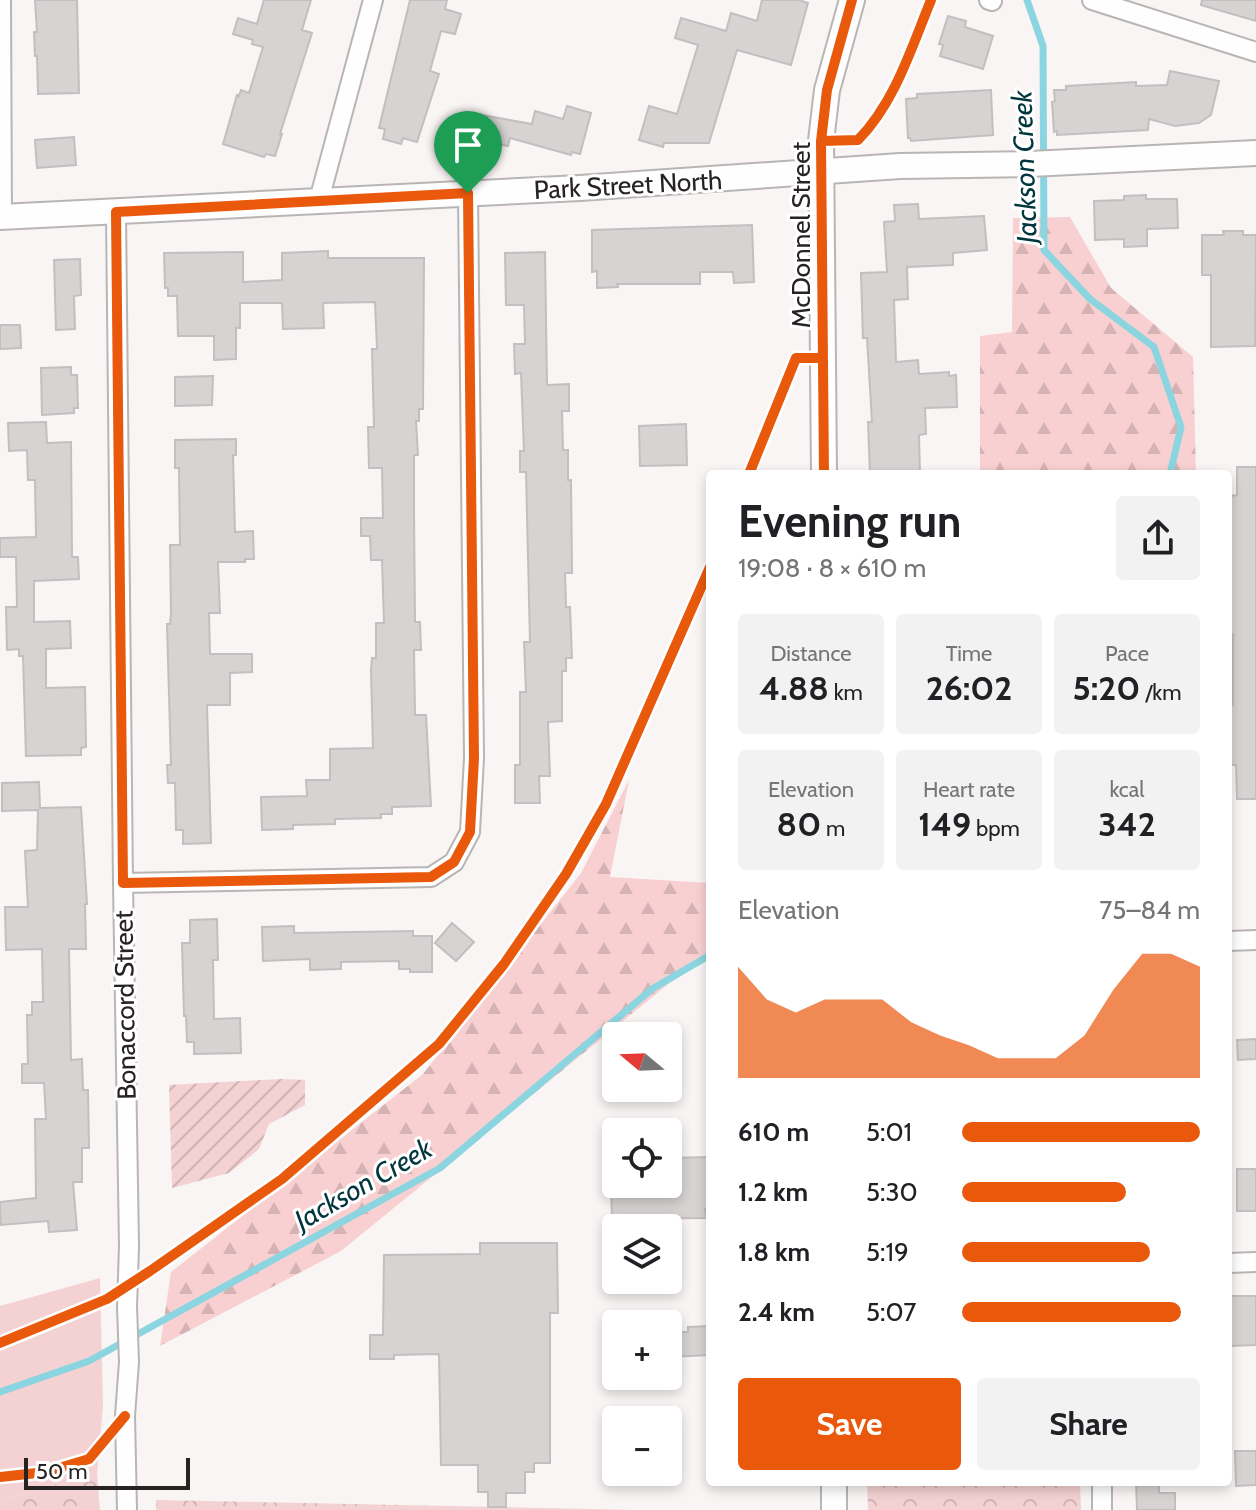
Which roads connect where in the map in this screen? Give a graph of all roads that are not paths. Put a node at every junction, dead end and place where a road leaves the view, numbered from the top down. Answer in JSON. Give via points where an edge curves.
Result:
{"nodes":[{"id":1,"x":1,"y":0,"type":"edge"},
{"id":2,"x":373,"y":0,"type":"edge"},
{"id":3,"x":852,"y":0,"type":"edge"},
{"id":4,"x":1092,"y":0,"type":"edge"},
{"id":5,"x":1256,"y":52,"type":"edge"},
{"id":6,"x":1256,"y":153,"type":"edge"},
{"id":7,"x":821,"y":173,"type":"junction"},
{"id":8,"x":468,"y":193,"type":"junction"},
{"id":9,"x":319,"y":200,"type":"junction"},
{"id":10,"x":116,"y":212,"type":"junction"},
{"id":11,"x":1,"y":217,"type":"edge"},
{"id":12,"x":824,"y":470,"type":"edge"},
{"id":13,"x":123,"y":883,"type":"junction"},
{"id":14,"x":1256,"y":940,"type":"edge"},
{"id":15,"x":1232,"y":941,"type":"edge"},
{"id":16,"x":1256,"y":1262,"type":"edge"},
{"id":17,"x":1232,"y":1263,"type":"edge"},
{"id":18,"x":834,"y":1486,"type":"edge"},
{"id":19,"x":1102,"y":1486,"type":"edge"},
{"id":20,"x":127,"y":1510,"type":"edge"},
{"id":21,"x":834,"y":1510,"type":"edge"},
{"id":22,"x":1102,"y":1510,"type":"edge"}],
"edges":[{"from":1,"to":11,"type":"street"},
{"from":2,"to":9,"type":"street"},
{"from":3,"to":7,"type":"street","name":"McDonnel Street","via":[[825,100]]},
{"from":4,"to":5,"type":"street"},
{"from":6,"to":7,"type":"street","name":"Park Street North"},
{"from":7,"to":8,"type":"street","name":"Park Street North"},
{"from":7,"to":12,"type":"street","name":"McDonnel Street"},
{"from":8,"to":9,"type":"street","name":"Park Street North"},
{"from":8,"to":13,"type":"street","via":[[474,758],[470,832],[454,862],[431,877]]},
{"from":9,"to":10,"type":"street","name":"Park Street North"},
{"from":10,"to":11,"type":"street","name":"Park Street North"},
{"from":10,"to":13,"type":"street","name":"Bonaccord Street"},
{"from":13,"to":20,"type":"street","name":"Bonaccord Street"},
{"from":14,"to":15,"type":"street"},
{"from":16,"to":17,"type":"street"},
{"from":18,"to":21,"type":"street"},
{"from":19,"to":22,"type":"street"}]}
